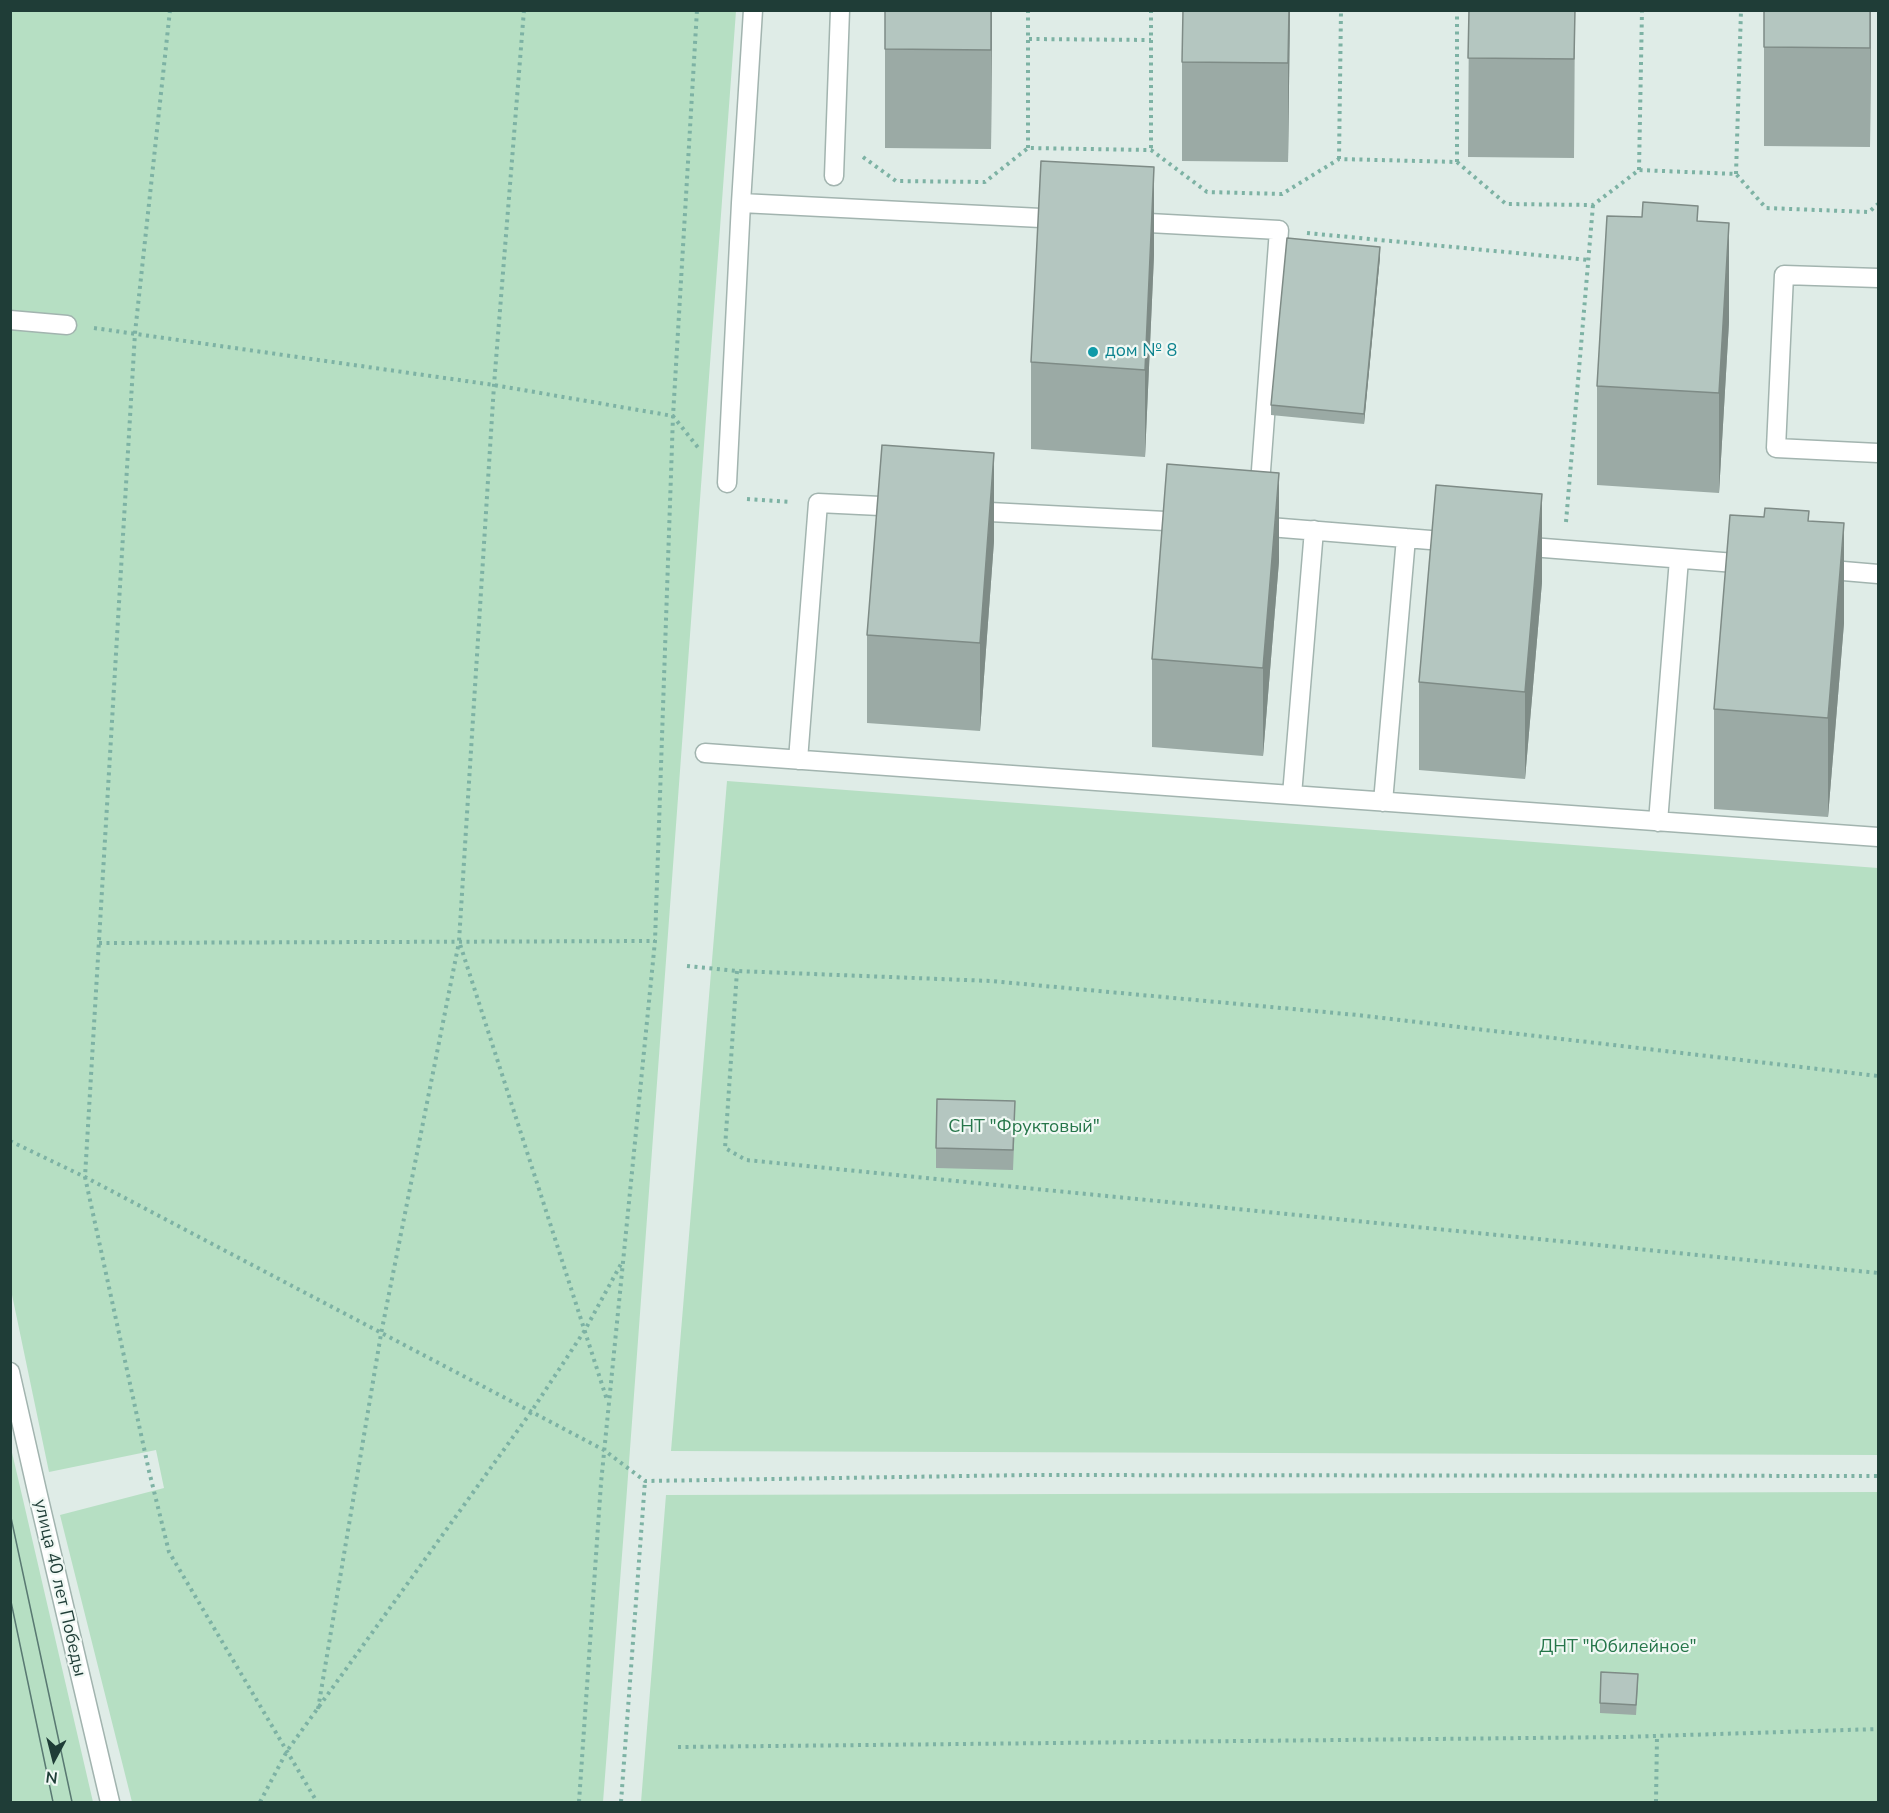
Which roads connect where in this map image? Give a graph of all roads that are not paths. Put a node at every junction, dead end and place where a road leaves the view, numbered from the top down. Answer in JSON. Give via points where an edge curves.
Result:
{"nodes":[{"id":1,"x":753,"y":10,"type":"edge"},
{"id":2,"x":840,"y":10,"type":"edge"},
{"id":3,"x":834,"y":176,"type":"dead end"},
{"id":4,"x":741,"y":202,"type":"junction"},
{"id":5,"x":1076,"y":220,"type":"edge"},
{"id":6,"x":1112,"y":222,"type":"edge"},
{"id":7,"x":1878,"y":278,"type":"edge"},
{"id":8,"x":10,"y":320,"type":"edge"},
{"id":9,"x":67,"y":325,"type":"road end"},
{"id":10,"x":1878,"y":453,"type":"edge"},
{"id":11,"x":727,"y":483,"type":"road end"},
{"id":12,"x":913,"y":508,"type":"edge"},
{"id":13,"x":949,"y":510,"type":"edge"},
{"id":14,"x":1198,"y":523,"type":"edge"},
{"id":15,"x":1314,"y":530,"type":"junction"},
{"id":16,"x":1406,"y":538,"type":"junction"},
{"id":17,"x":1473,"y":543,"type":"edge"},
{"id":18,"x":1496,"y":545,"type":"edge"},
{"id":19,"x":1680,"y":559,"type":"junction"},
{"id":20,"x":1761,"y":565,"type":"edge"},
{"id":21,"x":1808,"y":568,"type":"edge"},
{"id":22,"x":1878,"y":574,"type":"edge"},
{"id":23,"x":705,"y":753,"type":"dead end"},
{"id":24,"x":798,"y":760,"type":"junction"},
{"id":25,"x":1292,"y":795,"type":"junction"},
{"id":26,"x":1383,"y":802,"type":"junction"},
{"id":27,"x":1658,"y":822,"type":"junction"},
{"id":28,"x":1878,"y":837,"type":"edge"},
{"id":29,"x":10,"y":1372,"type":"edge"},
{"id":30,"x":110,"y":1803,"type":"edge"}],
"edges":[{"from":1,"to":4,"type":"street"},
{"from":2,"to":3,"type":"street"},
{"from":4,"to":5,"type":"street"},
{"from":4,"to":11,"type":"street"},
{"from":6,"to":15,"type":"street","via":[[1279,230],[1251,526]]},
{"from":7,"to":10,"type":"street","via":[[1784,274],[1776,448]]},
{"from":8,"to":9,"type":"street"},
{"from":12,"to":24,"type":"street","via":[[818,503]]},
{"from":13,"to":14,"type":"street"},
{"from":15,"to":16,"type":"street"},
{"from":15,"to":25,"type":"street"},
{"from":16,"to":17,"type":"street"},
{"from":16,"to":26,"type":"street"},
{"from":18,"to":19,"type":"street"},
{"from":19,"to":20,"type":"street"},
{"from":19,"to":27,"type":"street"},
{"from":21,"to":22,"type":"street"},
{"from":23,"to":24,"type":"street"},
{"from":24,"to":25,"type":"street"},
{"from":25,"to":26,"type":"street"},
{"from":26,"to":27,"type":"street"},
{"from":27,"to":28,"type":"street"},
{"from":29,"to":30,"type":"street","name":"улица 40 лет Победы"}]}
